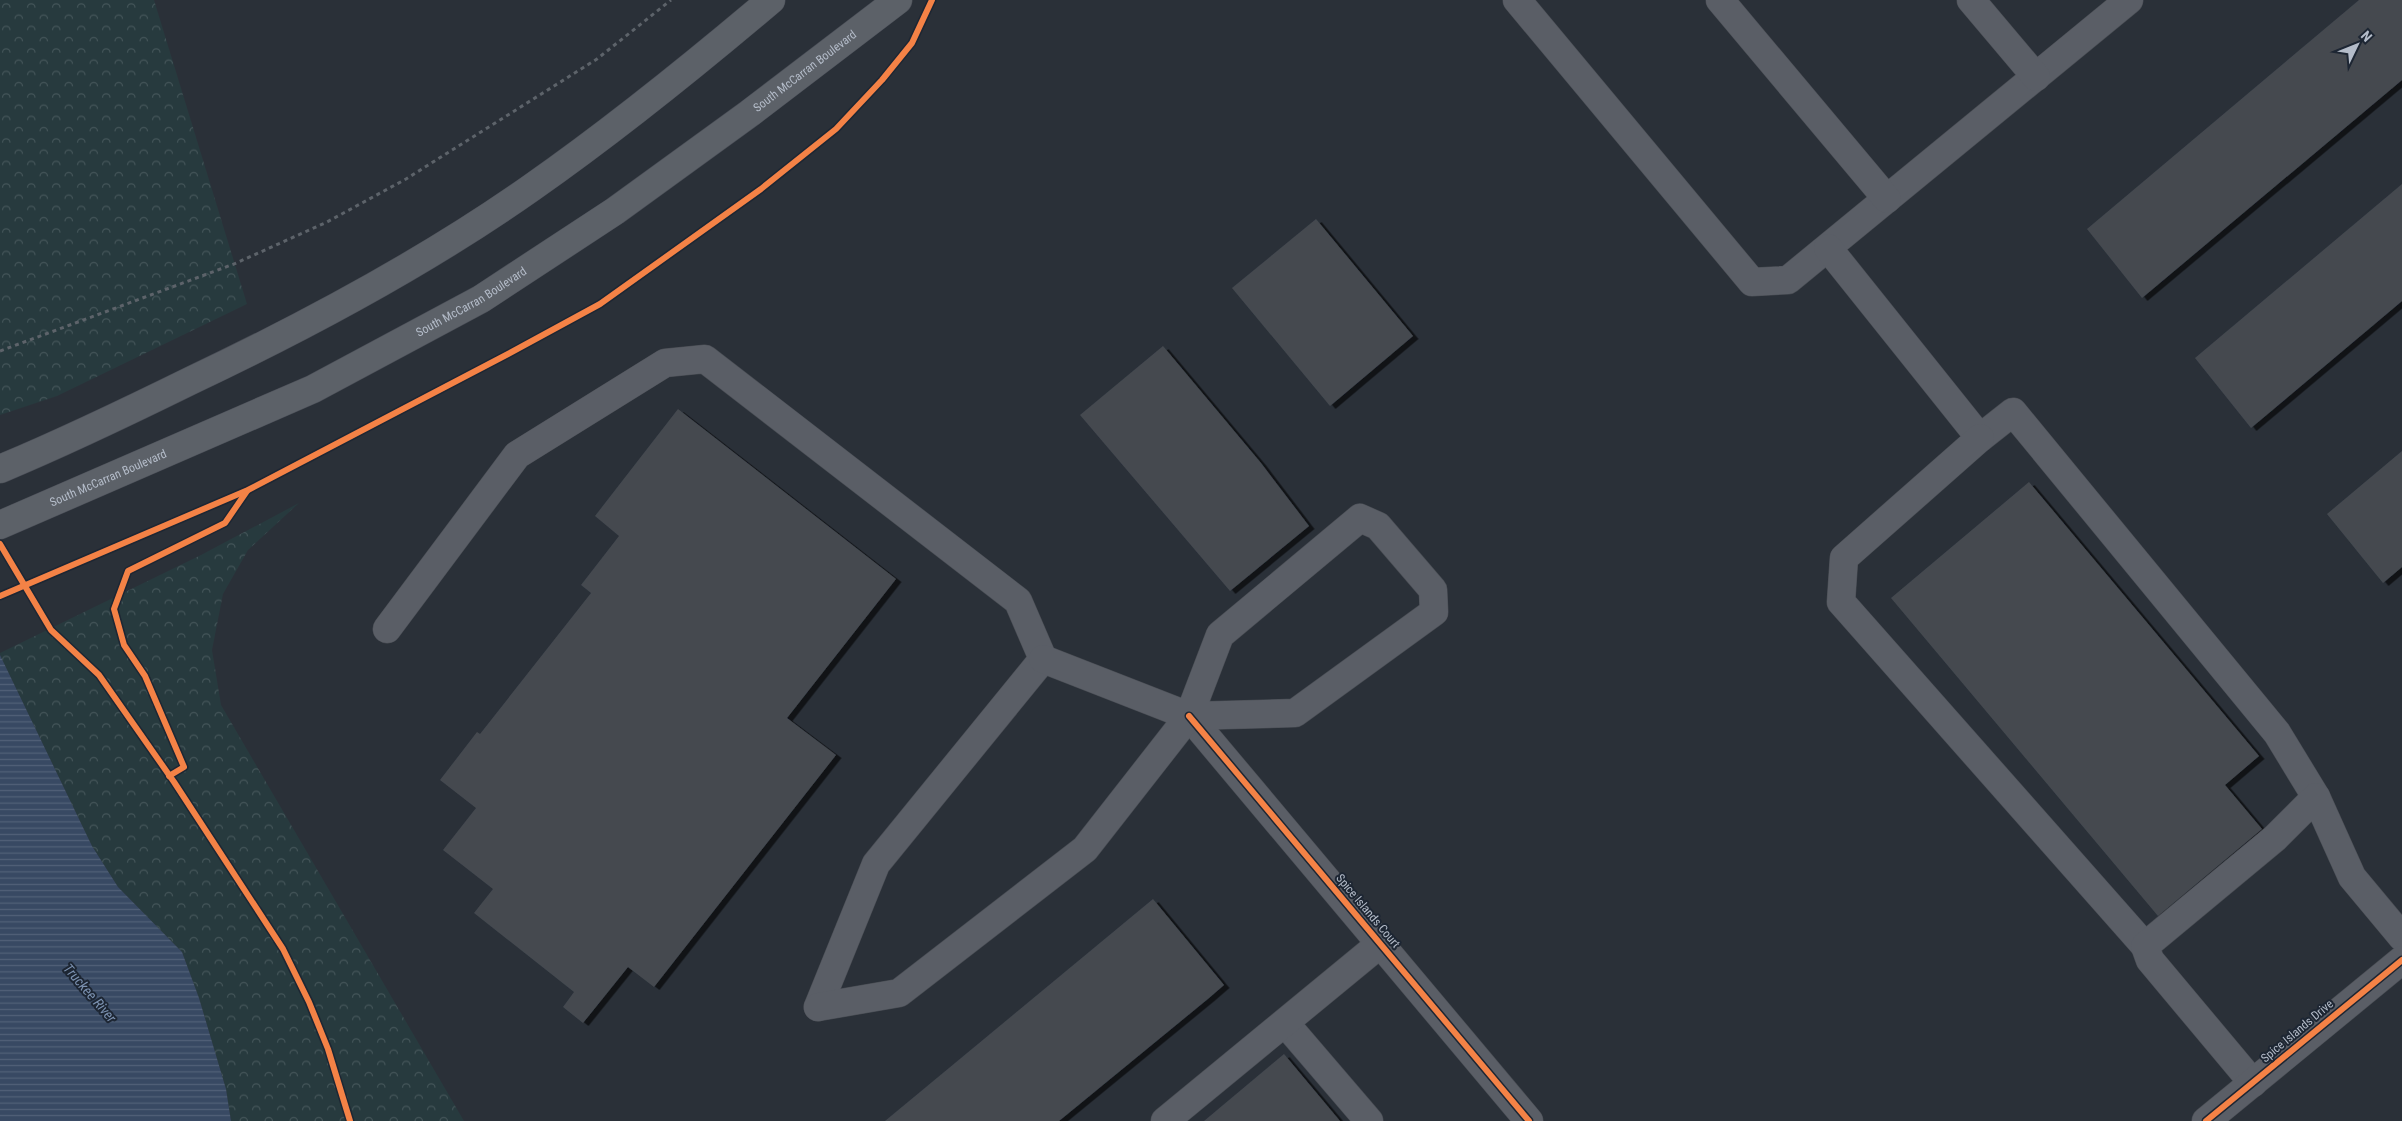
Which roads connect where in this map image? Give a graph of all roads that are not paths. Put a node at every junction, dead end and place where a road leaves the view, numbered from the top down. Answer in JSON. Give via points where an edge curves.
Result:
{"nodes":[{"id":1,"x":771,"y":0,"type":"edge"},
{"id":2,"x":898,"y":0,"type":"edge"},
{"id":3,"x":1517,"y":0,"type":"edge"},
{"id":4,"x":1720,"y":0,"type":"edge"},
{"id":5,"x":1971,"y":0,"type":"edge"},
{"id":6,"x":2129,"y":0,"type":"edge"},
{"id":7,"x":2036,"y":77,"type":"junction"},
{"id":8,"x":1887,"y":199,"type":"junction"},
{"id":9,"x":1828,"y":248,"type":"junction"},
{"id":10,"x":1980,"y":438,"type":"junction"},
{"id":11,"x":6,"y":466,"type":"edge"},
{"id":12,"x":0,"y":526,"type":"edge"},
{"id":13,"x":387,"y":629,"type":"dead end"},
{"id":14,"x":1043,"y":659,"type":"junction"},
{"id":15,"x":1189,"y":716,"type":"junction"},
{"id":16,"x":2316,"y":797,"type":"junction"},
{"id":17,"x":2402,"y":937,"type":"edge"},
{"id":18,"x":1380,"y":944,"type":"junction"},
{"id":19,"x":2145,"y":946,"type":"junction"},
{"id":20,"x":2402,"y":960,"type":"edge"},
{"id":21,"x":1285,"y":1023,"type":"junction"},
{"id":22,"x":2253,"y":1083,"type":"junction"},
{"id":23,"x":1521,"y":1118,"type":"edge"},
{"id":24,"x":1165,"y":1121,"type":"edge"},
{"id":25,"x":1369,"y":1121,"type":"edge"},
{"id":26,"x":2206,"y":1121,"type":"edge"}],
"edges":[{"from":1,"to":11,"type":"main road","via":[[624,121],[529,190],[425,255],[330,311],[227,364],[69,440]]},
{"from":2,"to":12,"type":"main road","name":"South McCarran Boulevard","via":[[750,114],[615,211],[481,299],[313,389]]},
{"from":3,"to":9,"type":"street","via":[[1752,282],[1788,280]]},
{"from":4,"to":8,"type":"street"},
{"from":5,"to":7,"type":"street"},
{"from":6,"to":7,"type":"street"},
{"from":7,"to":8,"type":"street"},
{"from":8,"to":9,"type":"street"},
{"from":9,"to":10,"type":"street"},
{"from":10,"to":16,"type":"street","via":[[2013,412],[2277,733]]},
{"from":10,"to":19,"type":"street","via":[[1844,558],[1841,602]]},
{"from":13,"to":14,"type":"street","via":[[517,455],[665,363],[705,359],[1018,601]]},
{"from":14,"to":15,"type":"street"},
{"from":14,"to":15,"type":"street","via":[[876,864],[818,1008],[899,993],[1085,849]]},
{"from":15,"to":15,"type":"street","via":[[1220,635],[1360,518],[1378,526],[1433,590],[1434,612],[1295,713]]},
{"from":15,"to":18,"type":"street","name":"Spice Islands Court"},
{"from":16,"to":17,"type":"street","via":[[2352,877]]},
{"from":16,"to":19,"type":"street","via":[[2275,838]]},
{"from":18,"to":21,"type":"street"},
{"from":18,"to":23,"type":"street","name":"Spice Islands Court"},
{"from":19,"to":22,"type":"street","via":[[2150,960]]},
{"from":20,"to":22,"type":"street","name":"Spice Islands Drive"},
{"from":21,"to":24,"type":"street"},
{"from":21,"to":25,"type":"street"},
{"from":22,"to":26,"type":"street","name":"Spice Islands Drive"}]}
